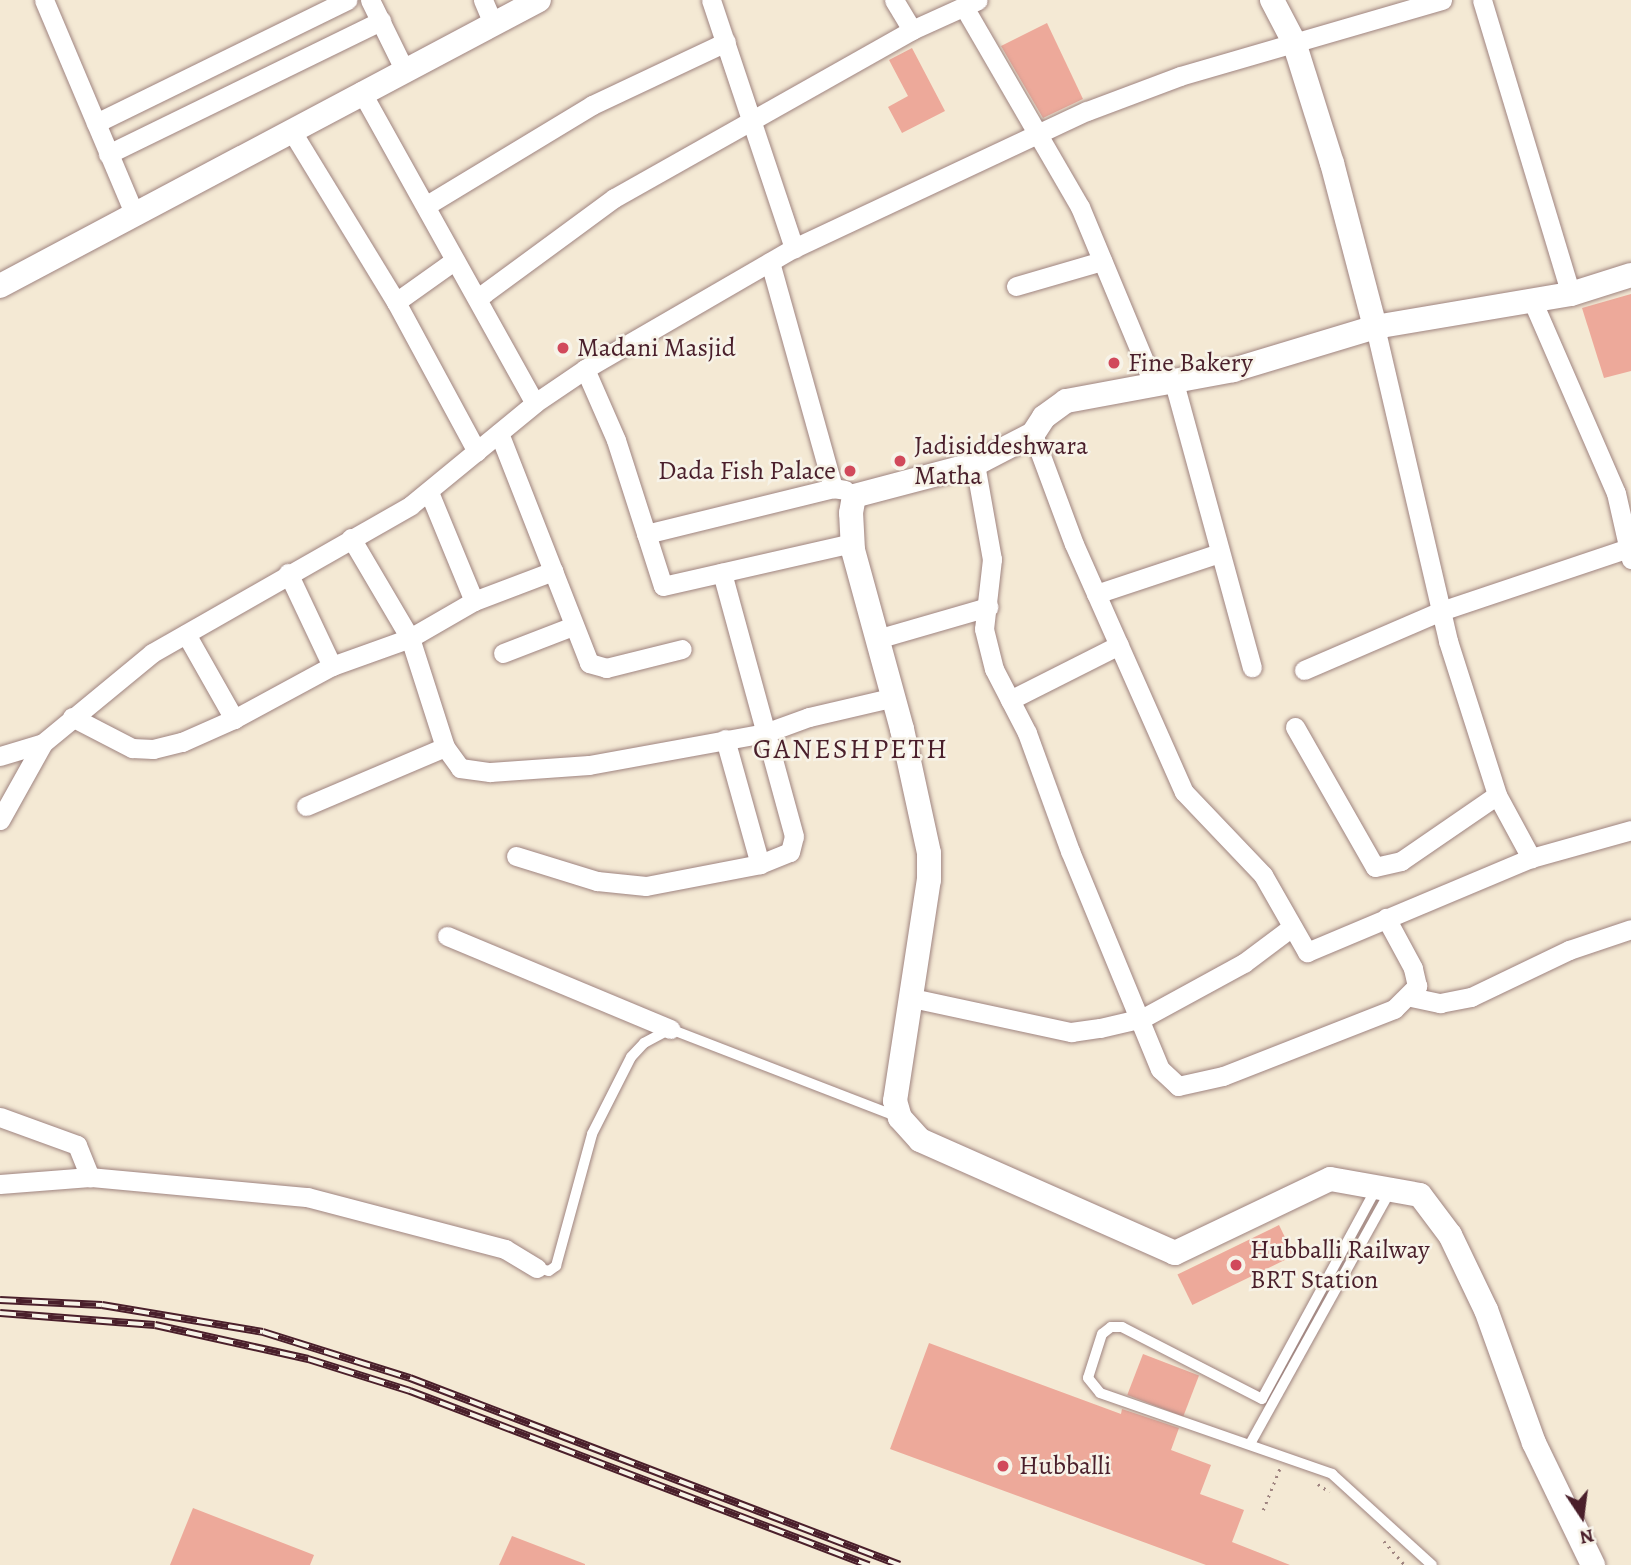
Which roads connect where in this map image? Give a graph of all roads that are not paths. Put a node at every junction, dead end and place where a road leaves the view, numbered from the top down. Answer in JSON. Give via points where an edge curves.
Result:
{"nodes":[{"id":1,"x":44,"y":0,"type":"edge"},
{"id":2,"x":347,"y":0,"type":"edge"},
{"id":3,"x":370,"y":0,"type":"edge"},
{"id":4,"x":483,"y":0,"type":"edge"},
{"id":5,"x":539,"y":0,"type":"edge"},
{"id":6,"x":711,"y":0,"type":"edge"},
{"id":7,"x":894,"y":0,"type":"edge"},
{"id":8,"x":1272,"y":0,"type":"edge"},
{"id":9,"x":1442,"y":0,"type":"edge"},
{"id":10,"x":1482,"y":0,"type":"edge"},
{"id":11,"x":971,"y":4,"type":"edge"},
{"id":12,"x":381,"y":21,"type":"junction"},
{"id":13,"x":494,"y":23,"type":"junction"},
{"id":14,"x":912,"y":30,"type":"junction"},
{"id":15,"x":726,"y":42,"type":"junction"},
{"id":16,"x":1294,"y":42,"type":"junction"},
{"id":17,"x":404,"y":69,"type":"junction"},
{"id":18,"x":361,"y":91,"type":"junction"},
{"id":19,"x":96,"y":123,"type":"junction"},
{"id":20,"x":749,"y":123,"type":"junction"},
{"id":21,"x":290,"y":130,"type":"junction"},
{"id":22,"x":1037,"y":137,"type":"junction"},
{"id":23,"x":108,"y":154,"type":"junction"},
{"id":24,"x":427,"y":205,"type":"junction"},
{"id":25,"x":135,"y":215,"type":"junction"},
{"id":26,"x":794,"y":248,"type":"junction"},
{"id":27,"x":455,"y":260,"type":"junction"},
{"id":28,"x":1102,"y":261,"type":"junction"},
{"id":29,"x":770,"y":262,"type":"junction"},
{"id":30,"x":1631,"y":275,"type":"edge"},
{"id":31,"x":0,"y":286,"type":"edge"},
{"id":32,"x":1016,"y":286,"type":"dead end"},
{"id":33,"x":1572,"y":294,"type":"junction"},
{"id":34,"x":478,"y":298,"type":"junction"},
{"id":35,"x":1532,"y":300,"type":"junction"},
{"id":36,"x":396,"y":302,"type":"junction"},
{"id":37,"x":1376,"y":327,"type":"junction"},
{"id":38,"x":585,"y":369,"type":"junction"},
{"id":39,"x":1163,"y":381,"type":"junction"},
{"id":40,"x":536,"y":403,"type":"junction"},
{"id":41,"x":499,"y":433,"type":"junction"},
{"id":42,"x":1033,"y":434,"type":"junction"},
{"id":43,"x":477,"y":452,"type":"junction"},
{"id":44,"x":975,"y":464,"type":"junction"},
{"id":45,"x":429,"y":492,"type":"junction"},
{"id":46,"x":844,"y":492,"type":"junction"},
{"id":47,"x":646,"y":534,"type":"junction"},
{"id":48,"x":351,"y":538,"type":"junction"},
{"id":49,"x":852,"y":544,"type":"junction"},
{"id":50,"x":1219,"y":553,"type":"junction"},
{"id":51,"x":1630,"y":554,"type":"edge"},
{"id":52,"x":553,"y":571,"type":"junction"},
{"id":53,"x":288,"y":573,"type":"junction"},
{"id":54,"x":722,"y":573,"type":"junction"},
{"id":55,"x":1096,"y":594,"type":"junction"},
{"id":56,"x":474,"y":601,"type":"junction"},
{"id":57,"x":988,"y":607,"type":"junction"},
{"id":58,"x":1441,"y":611,"type":"junction"},
{"id":59,"x":573,"y":626,"type":"junction"},
{"id":60,"x":186,"y":634,"type":"junction"},
{"id":61,"x":410,"y":638,"type":"junction"},
{"id":62,"x":877,"y":639,"type":"junction"},
{"id":63,"x":1119,"y":645,"type":"junction"},
{"id":64,"x":682,"y":649,"type":"dead end"},
{"id":65,"x":503,"y":653,"type":"dead end"},
{"id":66,"x":332,"y":666,"type":"junction"},
{"id":67,"x":1252,"y":667,"type":"dead end"},
{"id":68,"x":1304,"y":670,"type":"dead end"},
{"id":69,"x":894,"y":697,"type":"junction"},
{"id":70,"x":1010,"y":700,"type":"junction"},
{"id":71,"x":72,"y":717,"type":"junction"},
{"id":72,"x":234,"y":719,"type":"junction"},
{"id":73,"x":1296,"y":727,"type":"dead end"},
{"id":74,"x":765,"y":733,"type":"junction"},
{"id":75,"x":725,"y":739,"type":"junction"},
{"id":76,"x":43,"y":743,"type":"junction"},
{"id":77,"x":445,"y":747,"type":"junction"},
{"id":78,"x":0,"y":756,"type":"edge"},
{"id":79,"x":1497,"y":795,"type":"junction"},
{"id":80,"x":306,"y":806,"type":"dead end"},
{"id":81,"x":0,"y":821,"type":"edge"},
{"id":82,"x":1631,"y":830,"type":"edge"},
{"id":83,"x":516,"y":856,"type":"dead end"},
{"id":84,"x":1531,"y":858,"type":"junction"},
{"id":85,"x":760,"y":864,"type":"junction"},
{"id":86,"x":1386,"y":918,"type":"junction"},
{"id":87,"x":1292,"y":927,"type":"junction"},
{"id":88,"x":1631,"y":929,"type":"edge"},
{"id":89,"x":447,"y":936,"type":"dead end"},
{"id":90,"x":1411,"y":997,"type":"junction"},
{"id":91,"x":912,"y":999,"type":"junction"},
{"id":92,"x":1143,"y":1018,"type":"junction"},
{"id":93,"x":670,"y":1029,"type":"junction"},
{"id":94,"x":0,"y":1117,"type":"edge"},
{"id":95,"x":900,"y":1118,"type":"junction"},
{"id":96,"x":90,"y":1177,"type":"junction"},
{"id":97,"x":0,"y":1184,"type":"edge"},
{"id":98,"x":1385,"y":1188,"type":"junction"},
{"id":99,"x":537,"y":1268,"type":"joint"},
{"id":100,"x":1250,"y":1444,"type":"junction"},
{"id":101,"x":1432,"y":1565,"type":"edge"},
{"id":102,"x":1593,"y":1565,"type":"edge"}],
"edges":[{"from":1,"to":19,"type":"street"},
{"from":2,"to":19,"type":"street"},
{"from":3,"to":12,"type":"street"},
{"from":4,"to":13,"type":"street"},
{"from":5,"to":13,"type":"street"},
{"from":6,"to":15,"type":"street"},
{"from":7,"to":14,"type":"street"},
{"from":8,"to":16,"type":"street"},
{"from":9,"to":16,"type":"street"},
{"from":10,"to":33,"type":"street"},
{"from":11,"to":14,"type":"street"},
{"from":11,"to":22,"type":"street"},
{"from":12,"to":17,"type":"street"},
{"from":12,"to":23,"type":"street"},
{"from":13,"to":17,"type":"street"},
{"from":14,"to":20,"type":"street"},
{"from":15,"to":20,"type":"street"},
{"from":15,"to":24,"type":"street","via":[[592,105]]},
{"from":16,"to":22,"type":"street","via":[[1133,94]]},
{"from":16,"to":37,"type":"street"},
{"from":17,"to":18,"type":"street"},
{"from":18,"to":21,"type":"street"},
{"from":18,"to":24,"type":"street"},
{"from":19,"to":23,"type":"street"},
{"from":20,"to":26,"type":"street"},
{"from":20,"to":34,"type":"street","via":[[614,198]]},
{"from":21,"to":25,"type":"street"},
{"from":21,"to":36,"type":"street"},
{"from":22,"to":26,"type":"street"},
{"from":22,"to":28,"type":"street","via":[[1080,207]]},
{"from":23,"to":25,"type":"street"},
{"from":24,"to":27,"type":"street"},
{"from":25,"to":31,"type":"street"},
{"from":26,"to":29,"type":"street"},
{"from":27,"to":34,"type":"street"},
{"from":27,"to":36,"type":"street"},
{"from":28,"to":32,"type":"street"},
{"from":28,"to":39,"type":"street"},
{"from":29,"to":38,"type":"street"},
{"from":29,"to":46,"type":"street"},
{"from":30,"to":33,"type":"street"},
{"from":33,"to":35,"type":"street"},
{"from":34,"to":40,"type":"street"},
{"from":35,"to":37,"type":"street"},
{"from":35,"to":51,"type":"street","via":[[1616,493]]},
{"from":36,"to":43,"type":"street"},
{"from":37,"to":39,"type":"street","via":[[1233,370]]},
{"from":37,"to":58,"type":"street"},
{"from":38,"to":40,"type":"street"},
{"from":38,"to":47,"type":"street","via":[[616,440]]},
{"from":39,"to":42,"type":"street","via":[[1066,401],[1044,417]]},
{"from":39,"to":50,"type":"street"},
{"from":40,"to":41,"type":"street"},
{"from":41,"to":43,"type":"street"},
{"from":41,"to":52,"type":"street"},
{"from":42,"to":44,"type":"street"},
{"from":42,"to":55,"type":"street"},
{"from":43,"to":45,"type":"street"},
{"from":44,"to":46,"type":"street"},
{"from":44,"to":57,"type":"street","via":[[992,559]]},
{"from":45,"to":48,"type":"street"},
{"from":45,"to":56,"type":"street"},
{"from":46,"to":47,"type":"street"},
{"from":46,"to":49,"type":"street"},
{"from":47,"to":54,"type":"street","via":[[663,586]]},
{"from":48,"to":53,"type":"street"},
{"from":48,"to":61,"type":"street"},
{"from":49,"to":54,"type":"street"},
{"from":49,"to":62,"type":"street"},
{"from":50,"to":55,"type":"street"},
{"from":50,"to":67,"type":"street"},
{"from":51,"to":58,"type":"street"},
{"from":52,"to":56,"type":"street"},
{"from":52,"to":59,"type":"street"},
{"from":53,"to":60,"type":"street"},
{"from":53,"to":66,"type":"street"},
{"from":54,"to":74,"type":"street"},
{"from":55,"to":63,"type":"street"},
{"from":56,"to":61,"type":"street"},
{"from":57,"to":62,"type":"street"},
{"from":57,"to":70,"type":"street","via":[[984,628],[994,669]]},
{"from":58,"to":68,"type":"street"},
{"from":58,"to":79,"type":"street"},
{"from":59,"to":64,"type":"street","via":[[583,653],[595,668]]},
{"from":59,"to":65,"type":"street"},
{"from":60,"to":71,"type":"street","via":[[152,653]]},
{"from":60,"to":72,"type":"street"},
{"from":61,"to":66,"type":"street"},
{"from":61,"to":77,"type":"street"},
{"from":62,"to":69,"type":"street"},
{"from":63,"to":70,"type":"street"},
{"from":63,"to":87,"type":"street","via":[[1184,792],[1263,875]]},
{"from":66,"to":72,"type":"street"},
{"from":69,"to":74,"type":"street","via":[[809,717]]},
{"from":69,"to":91,"type":"street","via":[[929,853]]},
{"from":70,"to":92,"type":"street","via":[[1114,959]]},
{"from":71,"to":72,"type":"street","via":[[132,747],[153,749],[182,742]]},
{"from":71,"to":76,"type":"street"},
{"from":73,"to":79,"type":"street","via":[[1375,867],[1401,861]]},
{"from":74,"to":75,"type":"street"},
{"from":74,"to":85,"type":"street","via":[[794,845],[790,852]]},
{"from":75,"to":77,"type":"street","via":[[589,765],[490,772],[460,768]]},
{"from":75,"to":85,"type":"street"},
{"from":76,"to":78,"type":"street"},
{"from":76,"to":81,"type":"street"},
{"from":77,"to":80,"type":"street"},
{"from":79,"to":84,"type":"street"},
{"from":82,"to":84,"type":"street"},
{"from":83,"to":85,"type":"street","via":[[597,881],[646,886]]},
{"from":84,"to":86,"type":"street"},
{"from":86,"to":87,"type":"street","via":[[1307,952]]},
{"from":86,"to":90,"type":"street","via":[[1413,968],[1418,986]]},
{"from":87,"to":92,"type":"street","via":[[1244,963]]},
{"from":88,"to":90,"type":"street","via":[[1569,950],[1456,1001]]},
{"from":89,"to":93,"type":"street"},
{"from":90,"to":92,"type":"street","via":[[1394,1010],[1223,1076],[1178,1086],[1160,1069]]},
{"from":91,"to":92,"type":"street","via":[[1071,1032]]},
{"from":91,"to":95,"type":"street","via":[[895,1101]]},
{"from":93,"to":95,"type":"lane"},
{"from":93,"to":99,"type":"lane","via":[[644,1043],[631,1057],[592,1134],[556,1266],[549,1271]]},
{"from":94,"to":96,"type":"street","via":[[77,1145]]},
{"from":95,"to":98,"type":"street","via":[[920,1140],[1175,1254],[1330,1179]]},
{"from":96,"to":97,"type":"street"},
{"from":96,"to":99,"type":"street","via":[[307,1197],[505,1249]]},
{"from":98,"to":100,"type":"lane"},
{"from":98,"to":100,"type":"lane","via":[[1262,1399],[1122,1327],[1111,1326],[1102,1334],[1088,1378],[1100,1393]]},
{"from":98,"to":102,"type":"street","via":[[1420,1195],[1450,1235],[1486,1310],[1534,1443]]},
{"from":100,"to":101,"type":"lane","via":[[1332,1474]]}]}
